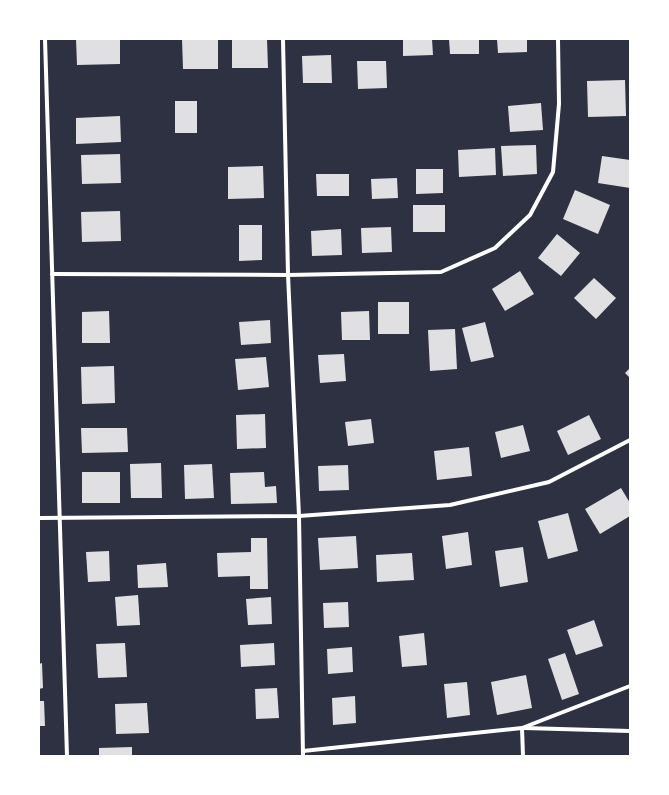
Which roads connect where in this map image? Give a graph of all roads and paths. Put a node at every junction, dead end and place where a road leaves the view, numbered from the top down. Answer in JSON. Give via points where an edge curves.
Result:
{"nodes":[{"id":1,"x":45,"y":39,"type":"edge"},
{"id":2,"x":283,"y":39,"type":"edge"},
{"id":3,"x":558,"y":39,"type":"edge"},
{"id":4,"x":52,"y":274,"type":"junction"},
{"id":5,"x":288,"y":275,"type":"junction"},
{"id":6,"x":630,"y":440,"type":"edge"},
{"id":7,"x":299,"y":516,"type":"junction"},
{"id":8,"x":60,"y":517,"type":"junction"},
{"id":9,"x":39,"y":518,"type":"edge"},
{"id":10,"x":630,"y":686,"type":"edge"},
{"id":11,"x":522,"y":728,"type":"junction"},
{"id":12,"x":630,"y":731,"type":"edge"},
{"id":13,"x":303,"y":754,"type":"edge"},
{"id":14,"x":67,"y":756,"type":"edge"},
{"id":15,"x":523,"y":756,"type":"edge"}],
"edges":[{"from":1,"to":4,"type":"street"},
{"from":2,"to":5,"type":"street"},
{"from":3,"to":5,"type":"street","via":[[560,104],[553,172],[530,215],[495,248],[441,272]]},
{"from":4,"to":5,"type":"street"},
{"from":4,"to":8,"type":"street"},
{"from":5,"to":7,"type":"street"},
{"from":6,"to":7,"type":"street","via":[[549,482],[450,505]]},
{"from":7,"to":8,"type":"street"},
{"from":7,"to":13,"type":"street"},
{"from":8,"to":9,"type":"street"},
{"from":8,"to":14,"type":"street"},
{"from":10,"to":11,"type":"street"},
{"from":11,"to":12,"type":"street"},
{"from":11,"to":13,"type":"street"},
{"from":11,"to":15,"type":"street"}]}
